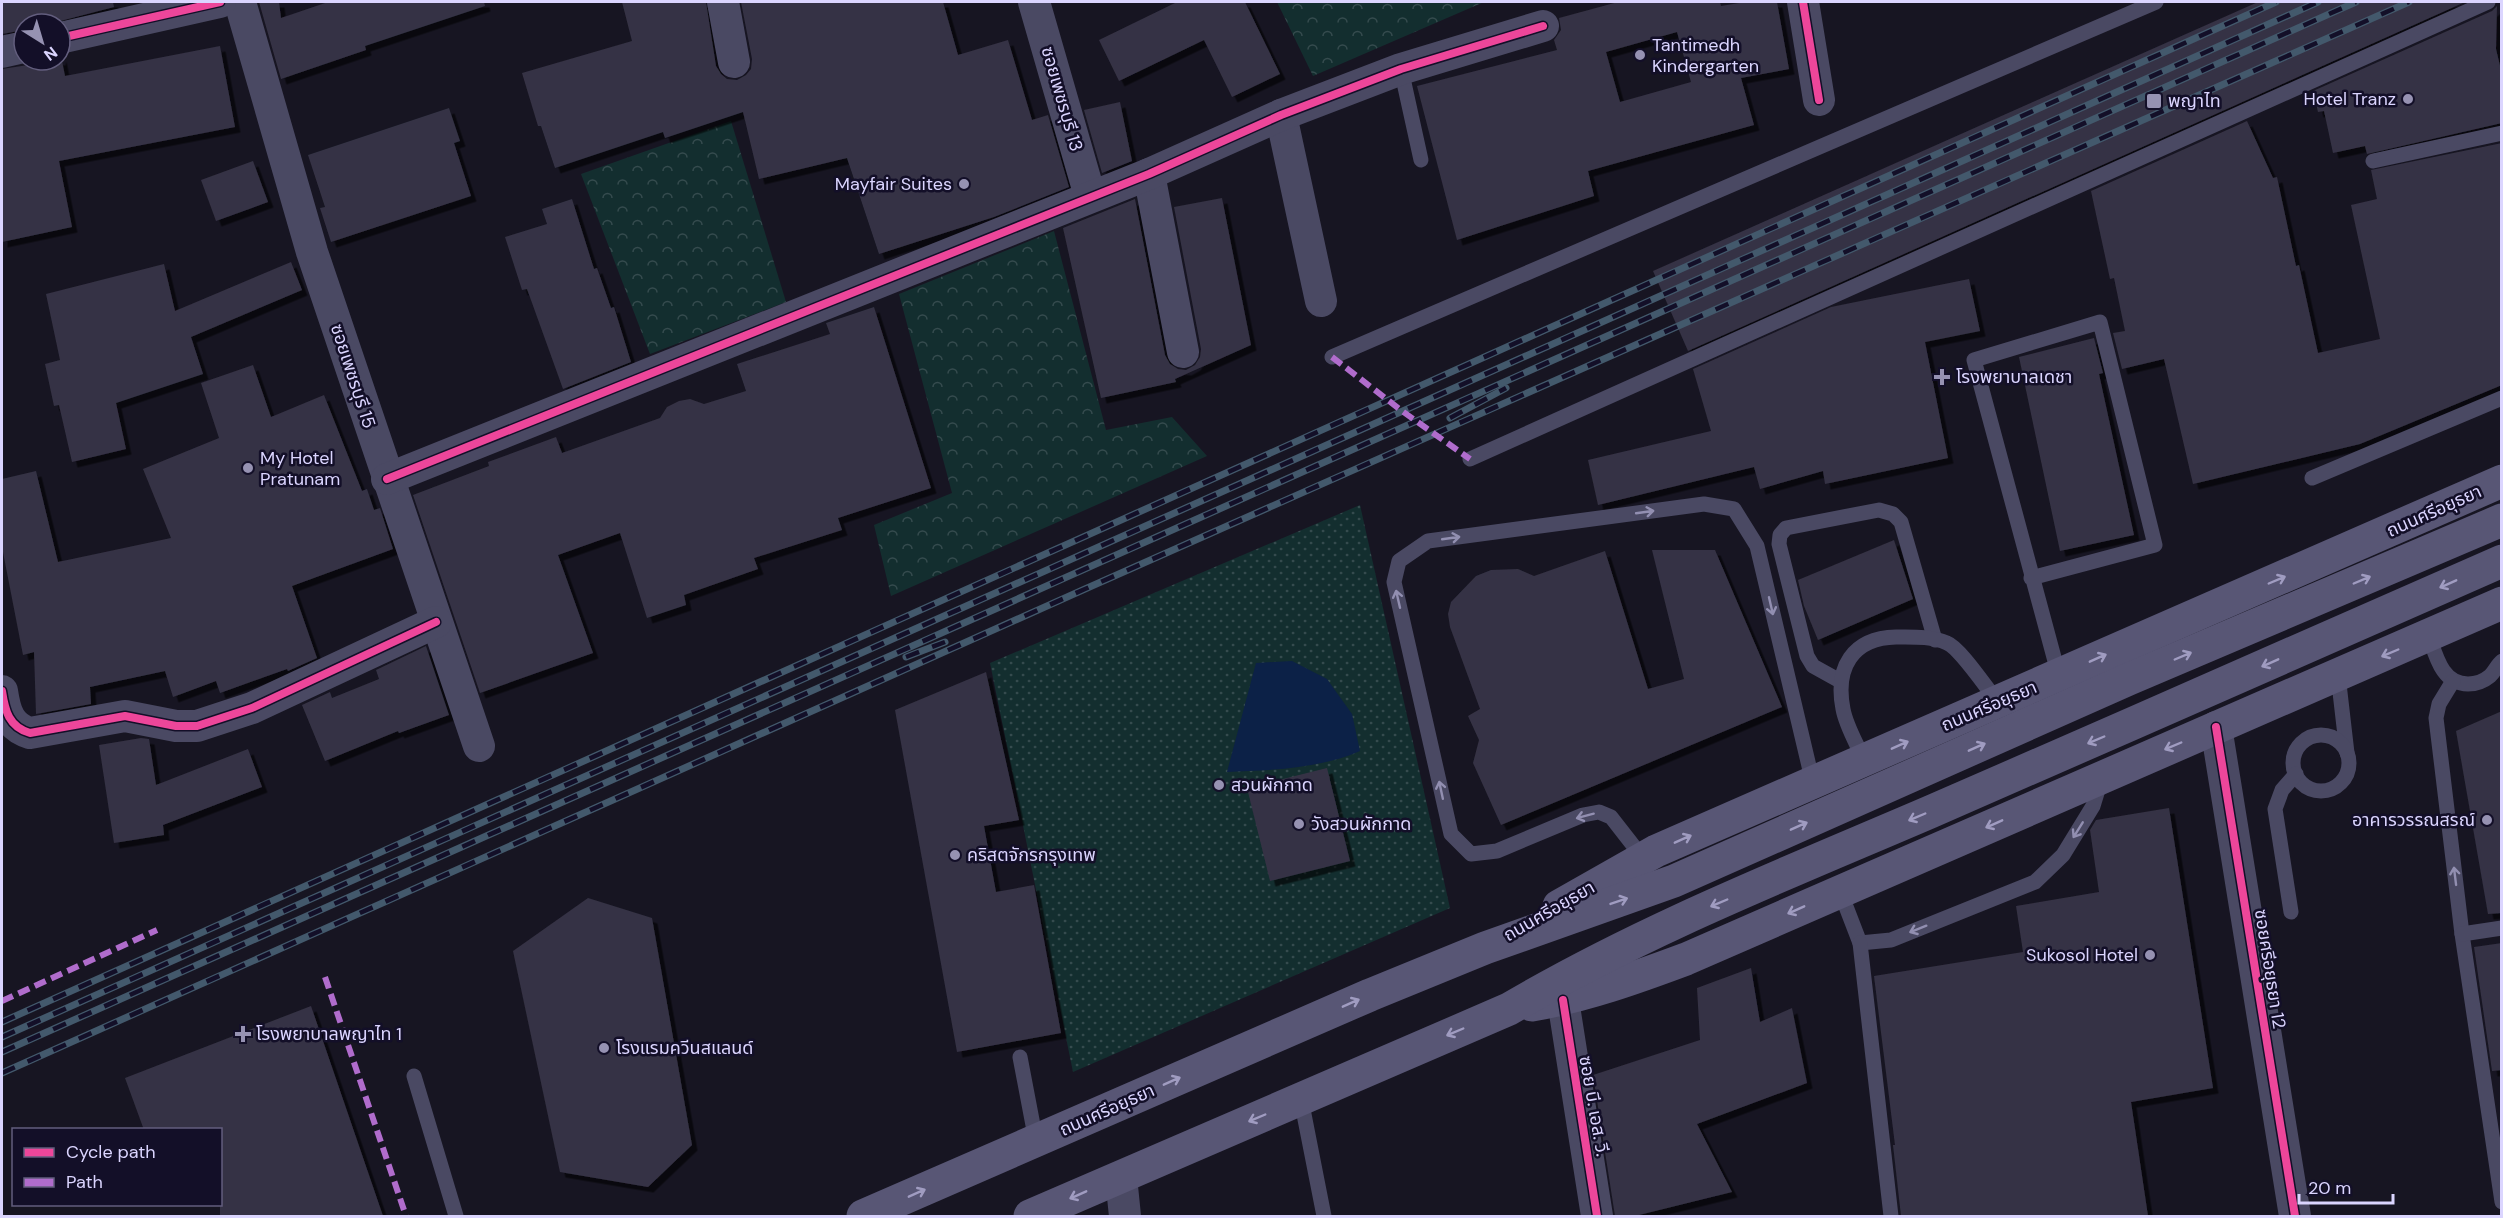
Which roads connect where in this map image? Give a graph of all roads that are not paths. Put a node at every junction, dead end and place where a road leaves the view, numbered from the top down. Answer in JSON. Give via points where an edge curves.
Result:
{"nodes":[{"id":1,"x":220,"y":2,"type":"edge"},
{"id":2,"x":240,"y":2,"type":"edge"},
{"id":3,"x":723,"y":2,"type":"edge"},
{"id":4,"x":1034,"y":2,"type":"edge"},
{"id":5,"x":1803,"y":2,"type":"edge"},
{"id":6,"x":2156,"y":2,"type":"edge"},
{"id":7,"x":2488,"y":2,"type":"edge"},
{"id":8,"x":1544,"y":26,"type":"dead end"},
{"id":9,"x":72,"y":35,"type":"edge"},
{"id":10,"x":734,"y":62,"type":"dead end"},
{"id":11,"x":1401,"y":69,"type":"junction"},
{"id":12,"x":1819,"y":100,"type":"dead end"},
{"id":13,"x":1281,"y":115,"type":"junction"},
{"id":14,"x":2502,"y":133,"type":"edge"},
{"id":15,"x":1421,"y":160,"type":"dead end"},
{"id":16,"x":2373,"y":161,"type":"dead end"},
{"id":17,"x":1149,"y":174,"type":"junction"},
{"id":18,"x":1090,"y":196,"type":"junction"},
{"id":19,"x":1321,"y":301,"type":"dead end"},
{"id":20,"x":1183,"y":352,"type":"dead end"},
{"id":21,"x":1332,"y":357,"type":"dead end"},
{"id":22,"x":2502,"y":398,"type":"edge"},
{"id":23,"x":1470,"y":459,"type":"dead end"},
{"id":24,"x":2312,"y":478,"type":"dead end"},
{"id":25,"x":387,"y":479,"type":"junction"},
{"id":26,"x":2502,"y":481,"type":"edge"},
{"id":27,"x":2465,"y":499,"type":"junction"},
{"id":28,"x":2502,"y":507,"type":"edge"},
{"id":29,"x":2502,"y":520,"type":"edge"},
{"id":30,"x":2502,"y":561,"type":"edge"},
{"id":31,"x":2031,"y":578,"type":"junction"},
{"id":32,"x":2502,"y":603,"type":"edge"},
{"id":33,"x":436,"y":622,"type":"junction"},
{"id":34,"x":2429,"y":636,"type":"junction"},
{"id":35,"x":1935,"y":640,"type":"junction"},
{"id":36,"x":2499,"y":668,"type":"edge"},
{"id":37,"x":2338,"y":675,"type":"junction"},
{"id":38,"x":2059,"y":676,"type":"junction"},
{"id":39,"x":1840,"y":681,"type":"junction"},
{"id":40,"x":2453,"y":681,"type":"junction"},
{"id":41,"x":2,"y":691,"type":"edge"},
{"id":42,"x":1998,"y":702,"type":"junction"},
{"id":43,"x":2216,"y":727,"type":"junction"},
{"id":44,"x":479,"y":746,"type":"dead end"},
{"id":45,"x":2347,"y":753,"type":"junction"},
{"id":46,"x":1864,"y":760,"type":"junction"},
{"id":47,"x":2296,"y":774,"type":"junction"},
{"id":48,"x":2102,"y":777,"type":"junction"},
{"id":49,"x":1813,"y":783,"type":"junction"},
{"id":50,"x":1643,"y":858,"type":"junction"},
{"id":51,"x":1840,"y":891,"type":"junction"},
{"id":52,"x":2291,"y":912,"type":"dead end"},
{"id":53,"x":2502,"y":928,"type":"edge"},
{"id":54,"x":2462,"y":934,"type":"junction"},
{"id":55,"x":1860,"y":943,"type":"junction"},
{"id":56,"x":1485,"y":948,"type":"junction"},
{"id":57,"x":1563,"y":1000,"type":"junction"},
{"id":58,"x":1509,"y":1009,"type":"junction"},
{"id":59,"x":1020,"y":1057,"type":"dead end"},
{"id":60,"x":414,"y":1076,"type":"dead end"},
{"id":61,"x":1301,"y":1099,"type":"junction"},
{"id":62,"x":1036,"y":1141,"type":"junction"},
{"id":63,"x":1121,"y":1177,"type":"junction"},
{"id":64,"x":2501,"y":1196,"type":"edge"},
{"id":65,"x":456,"y":1216,"type":"edge"},
{"id":66,"x":863,"y":1216,"type":"edge"},
{"id":67,"x":1030,"y":1216,"type":"edge"},
{"id":68,"x":1125,"y":1216,"type":"edge"},
{"id":69,"x":1324,"y":1216,"type":"edge"},
{"id":70,"x":1598,"y":1216,"type":"edge"},
{"id":71,"x":1892,"y":1216,"type":"edge"},
{"id":72,"x":2295,"y":1216,"type":"edge"}],
"edges":[{"from":1,"to":9,"type":"street"},
{"from":2,"to":25,"type":"street","name":"ซอยเพชรบุรี 15","via":[[312,252]]},
{"from":3,"to":10,"type":"street"},
{"from":4,"to":18,"type":"street","name":"ซอยเพชรบุรี 13"},
{"from":5,"to":12,"type":"street"},
{"from":6,"to":21,"type":"lane"},
{"from":7,"to":23,"type":"lane"},
{"from":8,"to":11,"type":"street"},
{"from":11,"to":13,"type":"street"},
{"from":11,"to":15,"type":"lane"},
{"from":13,"to":17,"type":"street"},
{"from":13,"to":19,"type":"street"},
{"from":14,"to":16,"type":"lane"},
{"from":17,"to":18,"type":"street"},
{"from":17,"to":20,"type":"street"},
{"from":18,"to":25,"type":"street"},
{"from":22,"to":24,"type":"lane"},
{"from":25,"to":33,"type":"street","name":"ซอยเพชรบุรี 15"},
{"from":26,"to":27,"type":"main road","name":"ถนนศรีอยุธยา"},
{"from":27,"to":28,"type":"main road"},
{"from":38,"to":27,"type":"main road","name":"ถนนศรีอยุธยา","one_way":true},
{"from":56,"to":29,"type":"main road","name":"ถนนศรีอยุธยา","one_way":true,"via":[[1674,882],[2129,679]]},
{"from":30,"to":58,"type":"main road","one_way":true,"via":[[1625,945]]},
{"from":31,"to":31,"type":"lane","via":[[1974,360],[2100,322],[2155,545]]},
{"from":31,"to":38,"type":"lane"},
{"from":32,"to":34,"type":"main road"},
{"from":33,"to":41,"type":"street","via":[[252,708],[197,726],[125,716],[30,733],[11,723]]},
{"from":33,"to":44,"type":"street","name":"ซอยเพชรบุรี 15"},
{"from":34,"to":37,"type":"main road","one_way":true},
{"from":34,"to":40,"type":"lane","via":[[2437,660]]},
{"from":35,"to":39,"type":"lane","via":[[1889,638],[1866,643],[1852,653]]},
{"from":35,"to":39,"type":"lane","via":[[1901,522],[1893,514],[1879,510],[1786,528],[1779,544],[1807,657],[1813,666]]},
{"from":35,"to":42,"type":"lane","via":[[1948,643]]},
{"from":36,"to":40,"type":"lane","via":[[2474,684]]},
{"from":37,"to":43,"type":"main road"},
{"from":37,"to":45,"type":"lane"},
{"from":38,"to":42,"type":"main road","name":"ถนนศรีอยุธยา"},
{"from":39,"to":46,"type":"lane","via":[[1843,711]]},
{"from":54,"to":40,"type":"lane","one_way":true,"via":[[2436,718],[2439,704]]},
{"from":46,"to":42,"type":"main road","name":"ถนนศรีอยุธยา","one_way":true},
{"from":43,"to":48,"type":"main road","one_way":true},
{"from":43,"to":72,"type":"street","name":"ซอยศรีอยุธยา 12"},
{"from":45,"to":47,"type":"lane","via":[[2348,771],[2330,790],[2312,789]]},
{"from":45,"to":47,"type":"lane","via":[[2327,736],[2308,738],[2293,761]]},
{"from":46,"to":49,"type":"main road","name":"ถนนศรีอยุธยา"},
{"from":47,"to":52,"type":"lane","via":[[2282,790],[2276,809]]},
{"from":48,"to":51,"type":"main road","one_way":true},
{"from":48,"to":55,"type":"lane","one_way":true,"via":[[2093,806],[2063,855],[2035,882],[1891,940]]},
{"from":50,"to":49,"type":"main road","name":"ถนนศรีอยุธยา","one_way":true},
{"from":50,"to":49,"type":"lane","one_way":true,"via":[[1611,817],[1599,812],[1497,851],[1471,854],[1451,834],[1394,582],[1399,561],[1428,541],[1704,504],[1734,509],[1757,546]]},
{"from":50,"to":56,"type":"main road","name":"ถนนศรีอยุธยา"},
{"from":51,"to":55,"type":"lane"},
{"from":51,"to":57,"type":"main road","one_way":true,"via":[[1686,959]]},
{"from":53,"to":54,"type":"lane"},
{"from":54,"to":64,"type":"lane"},
{"from":55,"to":71,"type":"lane"},
{"from":62,"to":56,"type":"main road","name":"ถนนศรีอยุธยา","one_way":true,"via":[[1370,994]]},
{"from":57,"to":58,"type":"main road"},
{"from":57,"to":70,"type":"street","name":"ซอย บี. เอส. วี."},
{"from":58,"to":61,"type":"main road","one_way":true},
{"from":59,"to":62,"type":"lane"},
{"from":60,"to":65,"type":"lane"},
{"from":61,"to":63,"type":"main road","one_way":true},
{"from":61,"to":69,"type":"lane"},
{"from":66,"to":62,"type":"main road","name":"ถนนศรีอยุธยา","one_way":true},
{"from":63,"to":67,"type":"main road","one_way":true},
{"from":63,"to":68,"type":"street"}]}
